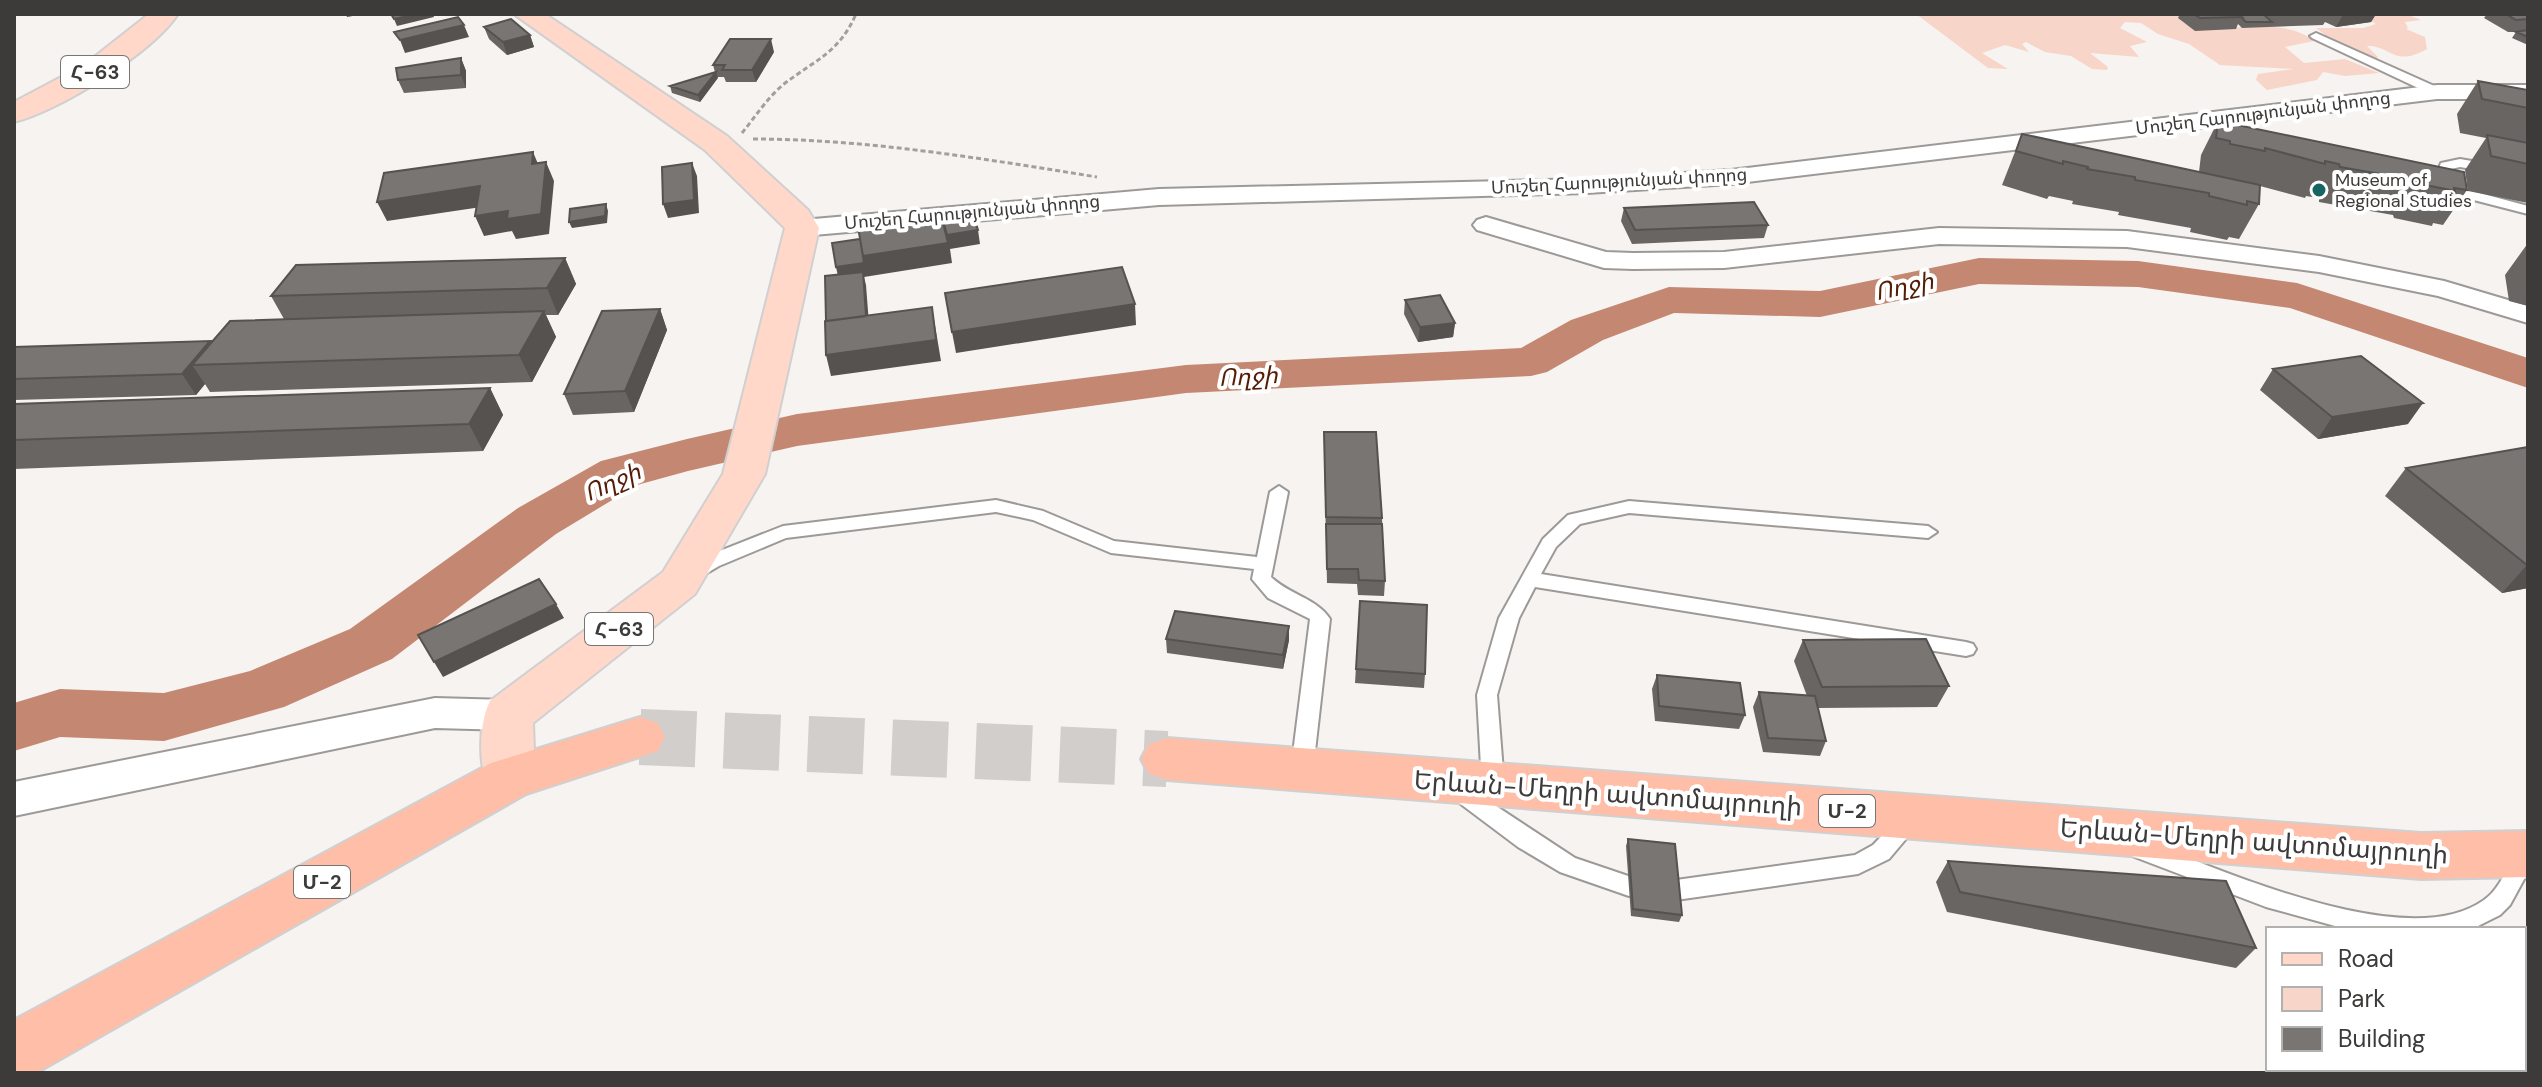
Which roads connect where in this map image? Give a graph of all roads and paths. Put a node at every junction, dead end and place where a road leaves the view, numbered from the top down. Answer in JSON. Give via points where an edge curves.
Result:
{"nodes":[{"id":1,"x":165,"y":14,"type":"edge"},
{"id":2,"x":527,"y":14,"type":"edge"},
{"id":3,"x":856,"y":14,"type":"edge"},
{"id":4,"x":2316,"y":36,"type":"dead end"},
{"id":5,"x":2437,"y":92,"type":"junction"},
{"id":6,"x":2528,"y":92,"type":"edge"},
{"id":7,"x":14,"y":113,"type":"edge"},
{"id":8,"x":2511,"y":172,"type":"edge"},
{"id":9,"x":1097,"y":177,"type":"dead end"},
{"id":10,"x":2528,"y":210,"type":"edge"},
{"id":11,"x":1486,"y":225,"type":"dead end"},
{"id":12,"x":802,"y":228,"type":"junction"},
{"id":13,"x":2528,"y":315,"type":"edge"},
{"id":14,"x":1279,"y":492,"type":"dead end"},
{"id":15,"x":1928,"y":532,"type":"dead end"},
{"id":16,"x":1264,"y":564,"type":"junction"},
{"id":17,"x":1529,"y":579,"type":"junction"},
{"id":18,"x":679,"y":583,"type":"junction"},
{"id":19,"x":1966,"y":649,"type":"dead end"},
{"id":20,"x":508,"y":715,"type":"junction"},
{"id":21,"x":640,"y":737,"type":"tunnel mouth"},
{"id":22,"x":1167,"y":759,"type":"tunnel mouth"},
{"id":23,"x":1302,"y":769,"type":"junction"},
{"id":24,"x":509,"y":778,"type":"junction"},
{"id":25,"x":1469,"y":782,"type":"junction"},
{"id":26,"x":14,"y":799,"type":"edge"},
{"id":27,"x":1915,"y":816,"type":"junction"},
{"id":28,"x":2096,"y":830,"type":"junction"},
{"id":29,"x":2527,"y":854,"type":"edge"},
{"id":30,"x":1629,"y":886,"type":"edge"},
{"id":31,"x":1676,"y":890,"type":"edge"},
{"id":32,"x":2416,"y":927,"type":"edge"},
{"id":33,"x":2443,"y":927,"type":"edge"},
{"id":34,"x":14,"y":1052,"type":"edge"}],
"edges":[{"from":1,"to":7,"type":"main road","number":"Հ-63","via":[[82,81]]},
{"from":2,"to":12,"type":"main road","via":[[716,143]]},
{"from":3,"to":9,"type":"path","via":[[847,35],[827,56],[782,86],[736,139],[799,139],[971,157]]},
{"from":4,"to":5,"type":"lane"},
{"from":5,"to":6,"type":"street","name":"Մուշեղ Հարությունյան փողոց"},
{"from":5,"to":12,"type":"street","name":"Մուշեղ Հարությունյան փողոց","via":[[1717,178],[1159,197]]},
{"from":8,"to":10,"type":"lane","via":[[2460,163],[2446,166],[2443,173],[2467,194]]},
{"from":11,"to":13,"type":"street","name":"Մուշեղ Հարությունյան փողոց","via":[[1604,260],[1633,261],[1724,260],[1939,236],[2127,239],[2319,264],[2444,289]]},
{"from":12,"to":18,"type":"main road","number":"Հ-63","via":[[744,474]]},
{"from":14,"to":16,"type":"lane"},
{"from":15,"to":17,"type":"lane","via":[[1629,507],[1574,519],[1549,543]]},
{"from":16,"to":18,"type":"lane","via":[[1111,547],[1037,515],[996,506],[783,532],[713,561]]},
{"from":16,"to":23,"type":"lane","via":[[1265,586],[1320,619]]},
{"from":17,"to":19,"type":"lane"},
{"from":17,"to":25,"type":"lane","via":[[1509,618]]},
{"from":18,"to":20,"type":"main road","number":"Հ-63"},
{"from":20,"to":24,"type":"main road"},
{"from":20,"to":26,"type":"street","via":[[435,713]]},
{"from":21,"to":24,"type":"highway","number":"Մ-2"},
{"from":22,"to":23,"type":"highway","name":"Երևան-Մեղրի ավտոմայրուղի","number":"Մ-2"},
{"from":23,"to":25,"type":"highway","name":"Երևան-Մեղրի ավտոմայրուղի","number":"Մ-2"},
{"from":24,"to":34,"type":"highway","number":"Մ-2"},
{"from":25,"to":27,"type":"highway","name":"Երևան-Մեղրի ավտոմայրուղի","number":"Մ-2"},
{"from":25,"to":30,"type":"lane","via":[[1526,840],[1568,865]]},
{"from":27,"to":28,"type":"highway","name":"Երևան-Մեղրի ավտոմայրուղի","number":"Մ-2"},
{"from":27,"to":31,"type":"lane","via":[[1881,852],[1858,864]]},
{"from":28,"to":29,"type":"highway","name":"Երևան-Մեղրի ավտոմայրուղի","number":"Մ-2","via":[[2421,856]]},
{"from":28,"to":32,"type":"lane","via":[[2233,889],[2369,925]]},
{"from":29,"to":33,"type":"lane","via":[[2494,907]]}]}
